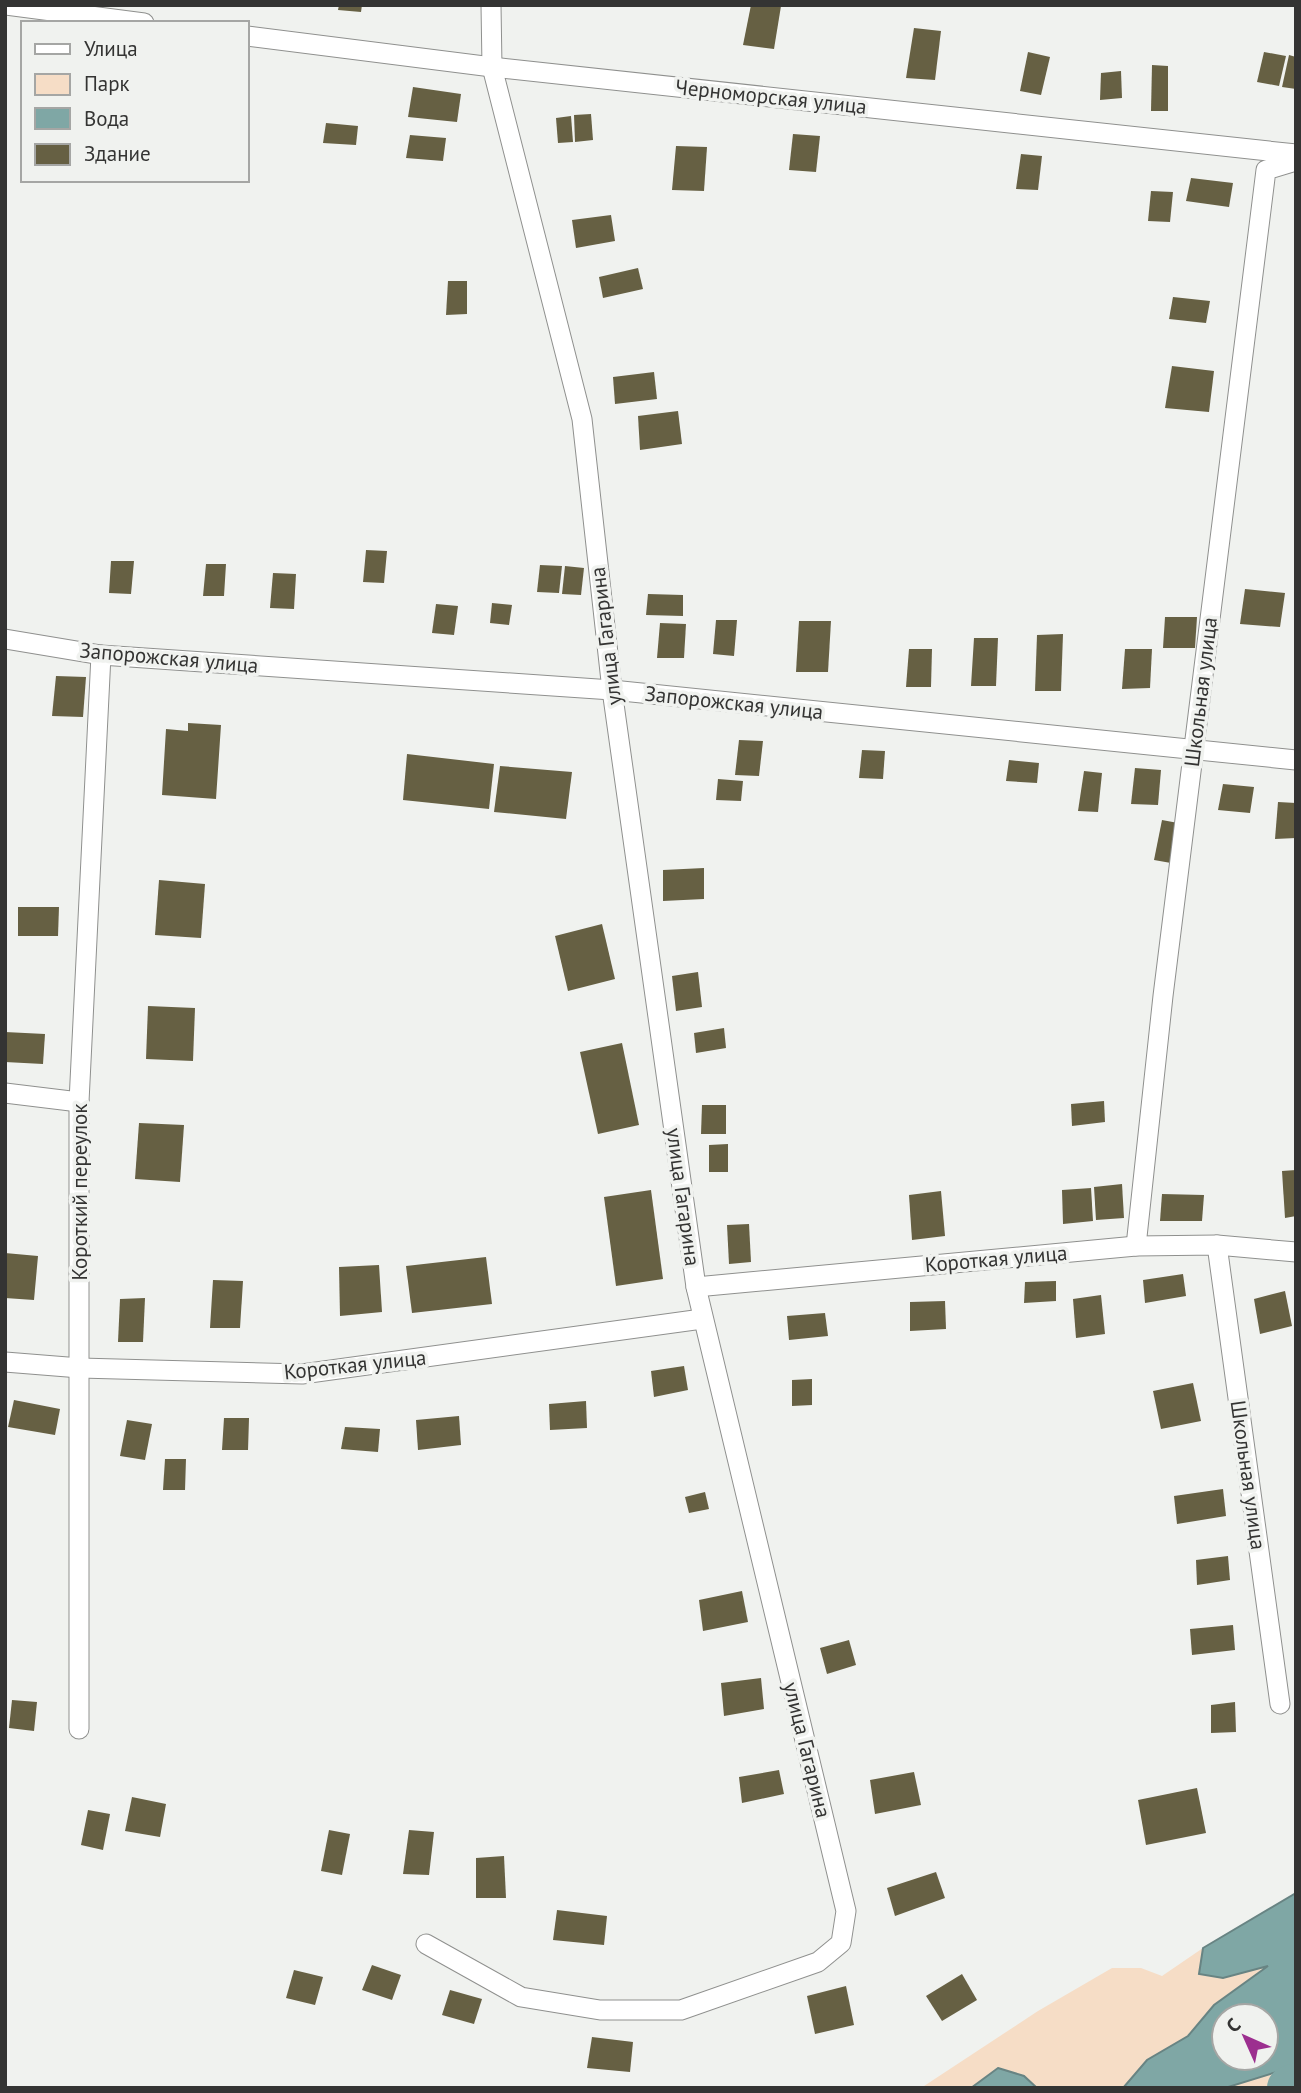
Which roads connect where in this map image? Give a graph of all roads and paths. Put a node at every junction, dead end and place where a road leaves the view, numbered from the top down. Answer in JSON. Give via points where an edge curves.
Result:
{"nodes":[{"id":1,"x":6,"y":5,"type":"edge"},
{"id":2,"x":491,"y":5,"type":"edge"},
{"id":3,"x":129,"y":21,"type":"edge"},
{"id":4,"x":248,"y":36,"type":"edge"},
{"id":5,"x":492,"y":67,"type":"junction"},
{"id":6,"x":1296,"y":154,"type":"edge"},
{"id":7,"x":1296,"y":161,"type":"edge"},
{"id":8,"x":5,"y":639,"type":"edge"},
{"id":9,"x":101,"y":655,"type":"junction"},
{"id":10,"x":612,"y":690,"type":"junction"},
{"id":11,"x":1194,"y":752,"type":"junction"},
{"id":12,"x":1296,"y":760,"type":"edge"},
{"id":13,"x":5,"y":1093,"type":"edge"},
{"id":14,"x":79,"y":1102,"type":"junction"},
{"id":15,"x":1217,"y":1245,"type":"junction"},
{"id":16,"x":1136,"y":1246,"type":"junction"},
{"id":17,"x":1296,"y":1252,"type":"edge"},
{"id":18,"x":696,"y":1287,"type":"junction"},
{"id":19,"x":702,"y":1319,"type":"junction"},
{"id":20,"x":5,"y":1362,"type":"edge"},
{"id":21,"x":80,"y":1368,"type":"junction"},
{"id":22,"x":1280,"y":1704,"type":"dead end"},
{"id":23,"x":79,"y":1729,"type":"dead end"},
{"id":24,"x":426,"y":1944,"type":"dead end"}],
"edges":[{"from":1,"to":3,"type":"street"},
{"from":2,"to":5,"type":"street","name":"улица Гагарина"},
{"from":4,"to":5,"type":"street","name":"Черноморская улица"},
{"from":5,"to":6,"type":"street","name":"Черноморская улица"},
{"from":5,"to":10,"type":"street","name":"улица Гагарина","via":[[582,419]]},
{"from":7,"to":11,"type":"street","name":"Школьная улица","via":[[1266,170]]},
{"from":8,"to":9,"type":"street","name":"Запорожская улица"},
{"from":9,"to":10,"type":"street","name":"Запорожская улица"},
{"from":9,"to":14,"type":"street","name":"Короткий переулок"},
{"from":10,"to":11,"type":"street","name":"Запорожская улица"},
{"from":10,"to":18,"type":"street","name":"улица Гагарина"},
{"from":11,"to":12,"type":"street","name":"Запорожская улица"},
{"from":11,"to":16,"type":"street","name":"Школьная улица"},
{"from":13,"to":14,"type":"street"},
{"from":14,"to":21,"type":"street","name":"Короткий переулок"},
{"from":15,"to":16,"type":"street","name":"Короткая улица"},
{"from":15,"to":17,"type":"street","name":"Короткая улица"},
{"from":15,"to":22,"type":"street","name":"Школьная улица"},
{"from":16,"to":18,"type":"street","name":"Короткая улица"},
{"from":18,"to":19,"type":"street","name":"улица Гагарина"},
{"from":19,"to":21,"type":"street","name":"Короткая улица","via":[[302,1374]]},
{"from":19,"to":24,"type":"street","name":"улица Гагарина","via":[[846,1911],[841,1943],[818,1962],[681,2010],[600,2010],[522,1997]]},
{"from":20,"to":21,"type":"street","name":"Короткая улица"},
{"from":21,"to":23,"type":"street","name":"Короткий переулок"}]}
